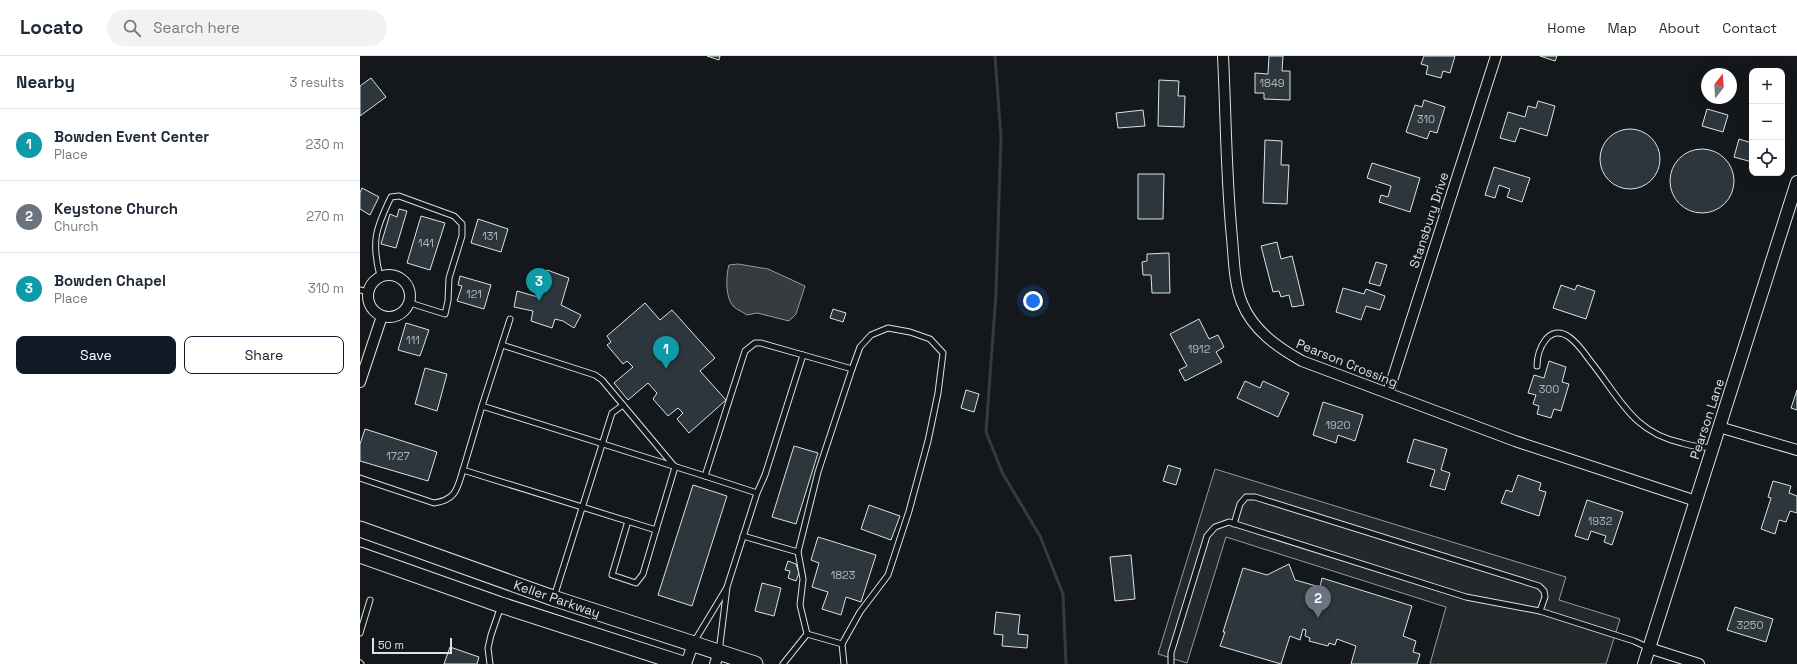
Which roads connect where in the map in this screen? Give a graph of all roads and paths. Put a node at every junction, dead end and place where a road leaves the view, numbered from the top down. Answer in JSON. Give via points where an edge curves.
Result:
{"nodes":[{"id":1,"x":1223,"y":56,"type":"edge"},
{"id":2,"x":1496,"y":56,"type":"edge"},
{"id":3,"x":1797,"y":182,"type":"edge"},
{"id":4,"x":380,"y":276,"type":"junction"},
{"id":5,"x":364,"y":291,"type":"edge"},
{"id":6,"x":410,"y":303,"type":"junction"},
{"id":7,"x":382,"y":316,"type":"junction"},
{"id":8,"x":510,"y":319,"type":"dead end"},
{"id":9,"x":502,"y":345,"type":"junction"},
{"id":10,"x":803,"y":355,"type":"junction"},
{"id":11,"x":1537,"y":366,"type":"dead end"},
{"id":12,"x":852,"y":369,"type":"junction"},
{"id":13,"x":360,"y":382,"type":"edge"},
{"id":14,"x":1388,"y":393,"type":"junction"},
{"id":15,"x":623,"y":405,"type":"junction"},
{"id":16,"x":482,"y":406,"type":"junction"},
{"id":17,"x":1719,"y":427,"type":"junction"},
{"id":18,"x":602,"y":444,"type":"junction"},
{"id":19,"x":1713,"y":447,"type":"junction"},
{"id":20,"x":1797,"y":450,"type":"edge"},
{"id":21,"x":675,"y":467,"type":"junction"},
{"id":22,"x":463,"y":470,"type":"junction"},
{"id":23,"x":705,"y":476,"type":"junction"},
{"id":24,"x":360,"y":478,"type":"edge"},
{"id":25,"x":757,"y":493,"type":"junction"},
{"id":26,"x":1696,"y":501,"type":"junction"},
{"id":27,"x":583,"y":506,"type":"junction"},
{"id":28,"x":628,"y":521,"type":"junction"},
{"id":29,"x":1234,"y":524,"type":"junction"},
{"id":30,"x":360,"y":529,"type":"edge"},
{"id":31,"x":656,"y":530,"type":"junction"},
{"id":32,"x":743,"y":536,"type":"junction"},
{"id":33,"x":798,"y":552,"type":"junction"},
{"id":34,"x":360,"y":555,"type":"edge"},
{"id":35,"x":727,"y":587,"type":"junction"},
{"id":36,"x":553,"y":598,"type":"junction"},
{"id":37,"x":370,"y":600,"type":"dead end"},
{"id":38,"x":502,"y":605,"type":"junction"},
{"id":39,"x":1540,"y":611,"type":"junction"},
{"id":40,"x":360,"y":633,"type":"edge"},
{"id":41,"x":807,"y":634,"type":"junction"},
{"id":42,"x":693,"y":644,"type":"junction"},
{"id":43,"x":842,"y":644,"type":"junction"},
{"id":44,"x":1649,"y":648,"type":"junction"},
{"id":45,"x":717,"y":658,"type":"edge"},
{"id":46,"x":490,"y":664,"type":"edge"},
{"id":47,"x":684,"y":664,"type":"edge"},
{"id":48,"x":755,"y":664,"type":"edge"},
{"id":49,"x":783,"y":664,"type":"edge"},
{"id":50,"x":844,"y":664,"type":"edge"},
{"id":51,"x":1171,"y":664,"type":"edge"},
{"id":52,"x":1644,"y":664,"type":"edge"},
{"id":53,"x":1699,"y":664,"type":"edge"}],
"edges":[{"from":1,"to":14,"type":"street","name":"Pearson Crossing","via":[[1229,204],[1235,274],[1242,303],[1255,324],[1271,342],[1284,351],[1302,361]]},
{"from":2,"to":14,"type":"street","name":"Stansbury Drive"},
{"from":3,"to":17,"type":"street","name":"Pearson Lane"},
{"from":4,"to":5,"type":"street"},
{"from":4,"to":6,"type":"street","via":[[397,275],[404,280],[409,286]]},
{"from":4,"to":6,"type":"lane","via":[[374,242],[392,197],[400,196],[454,216],[462,224],[462,236],[449,278],[445,314]]},
{"from":5,"to":7,"type":"street","via":[[374,311]]},
{"from":6,"to":7,"type":"street","via":[[398,315]]},
{"from":7,"to":13,"type":"street"},
{"from":8,"to":9,"type":"lane"},
{"from":9,"to":15,"type":"lane","via":[[595,376],[602,380]]},
{"from":9,"to":16,"type":"lane"},
{"from":10,"to":12,"type":"lane"},
{"from":10,"to":23,"type":"lane","via":[[766,343],[755,343],[745,351]]},
{"from":10,"to":25,"type":"lane"},
{"from":11,"to":19,"type":"lane","via":[[1539,350],[1549,335],[1559,333],[1569,336],[1598,370],[1626,411],[1639,423],[1673,441],[1704,448]]},
{"from":12,"to":33,"type":"lane","via":[[818,472]]},
{"from":12,"to":43,"type":"lane","via":[[860,347],[871,334],[888,328],[930,339],[943,353],[928,441],[888,575],[860,612]]},
{"from":14,"to":26,"type":"street","name":"Pearson Crossing","via":[[1515,442]]},
{"from":15,"to":18,"type":"lane","via":[[612,413]]},
{"from":15,"to":21,"type":"lane"},
{"from":16,"to":18,"type":"lane"},
{"from":16,"to":22,"type":"lane"},
{"from":17,"to":19,"type":"street","name":"Pearson Lane"},
{"from":17,"to":20,"type":"street"},
{"from":18,"to":21,"type":"lane"},
{"from":18,"to":27,"type":"lane"},
{"from":19,"to":26,"type":"street","name":"Pearson Lane"},
{"from":21,"to":23,"type":"lane"},
{"from":21,"to":31,"type":"lane"},
{"from":22,"to":24,"type":"lane","via":[[452,496],[434,503]]},
{"from":22,"to":27,"type":"lane"},
{"from":23,"to":25,"type":"lane"},
{"from":25,"to":32,"type":"lane"},
{"from":26,"to":44,"type":"street","name":"Pearson Lane"},
{"from":27,"to":28,"type":"lane"},
{"from":27,"to":36,"type":"lane"},
{"from":28,"to":31,"type":"lane"},
{"from":28,"to":31,"type":"lane","via":[[612,575],[636,583],[643,574]]},
{"from":29,"to":39,"type":"lane","via":[[1466,597]]},
{"from":29,"to":39,"type":"lane","via":[[1240,504],[1246,497],[1255,497],[1539,586],[1544,591],[1545,598]]},
{"from":29,"to":51,"type":"lane","via":[[1228,522],[1215,527],[1207,536],[1171,653]]},
{"from":30,"to":36,"type":"main road","name":"Keller Parkway"},
{"from":32,"to":33,"type":"lane"},
{"from":32,"to":35,"type":"lane"},
{"from":33,"to":41,"type":"lane","via":[[803,579],[800,605]]},
{"from":34,"to":38,"type":"main road","name":"Keller Parkway"},
{"from":35,"to":42,"type":"lane"},
{"from":35,"to":45,"type":"lane"},
{"from":36,"to":42,"type":"main road","name":"Keller Parkway"},
{"from":37,"to":40,"type":"lane"},
{"from":38,"to":46,"type":"lane","via":[[488,648]]},
{"from":38,"to":47,"type":"main road","name":"Keller Parkway"},
{"from":39,"to":44,"type":"lane"},
{"from":41,"to":43,"type":"lane"},
{"from":41,"to":49,"type":"lane"},
{"from":42,"to":45,"type":"main road","name":"Keller Parkway"},
{"from":42,"to":47,"type":"street"},
{"from":43,"to":50,"type":"lane"},
{"from":44,"to":52,"type":"street","name":"Pearson Lane"},
{"from":44,"to":53,"type":"street"},
{"from":45,"to":48,"type":"main road","name":"Keller Parkway"}]}
